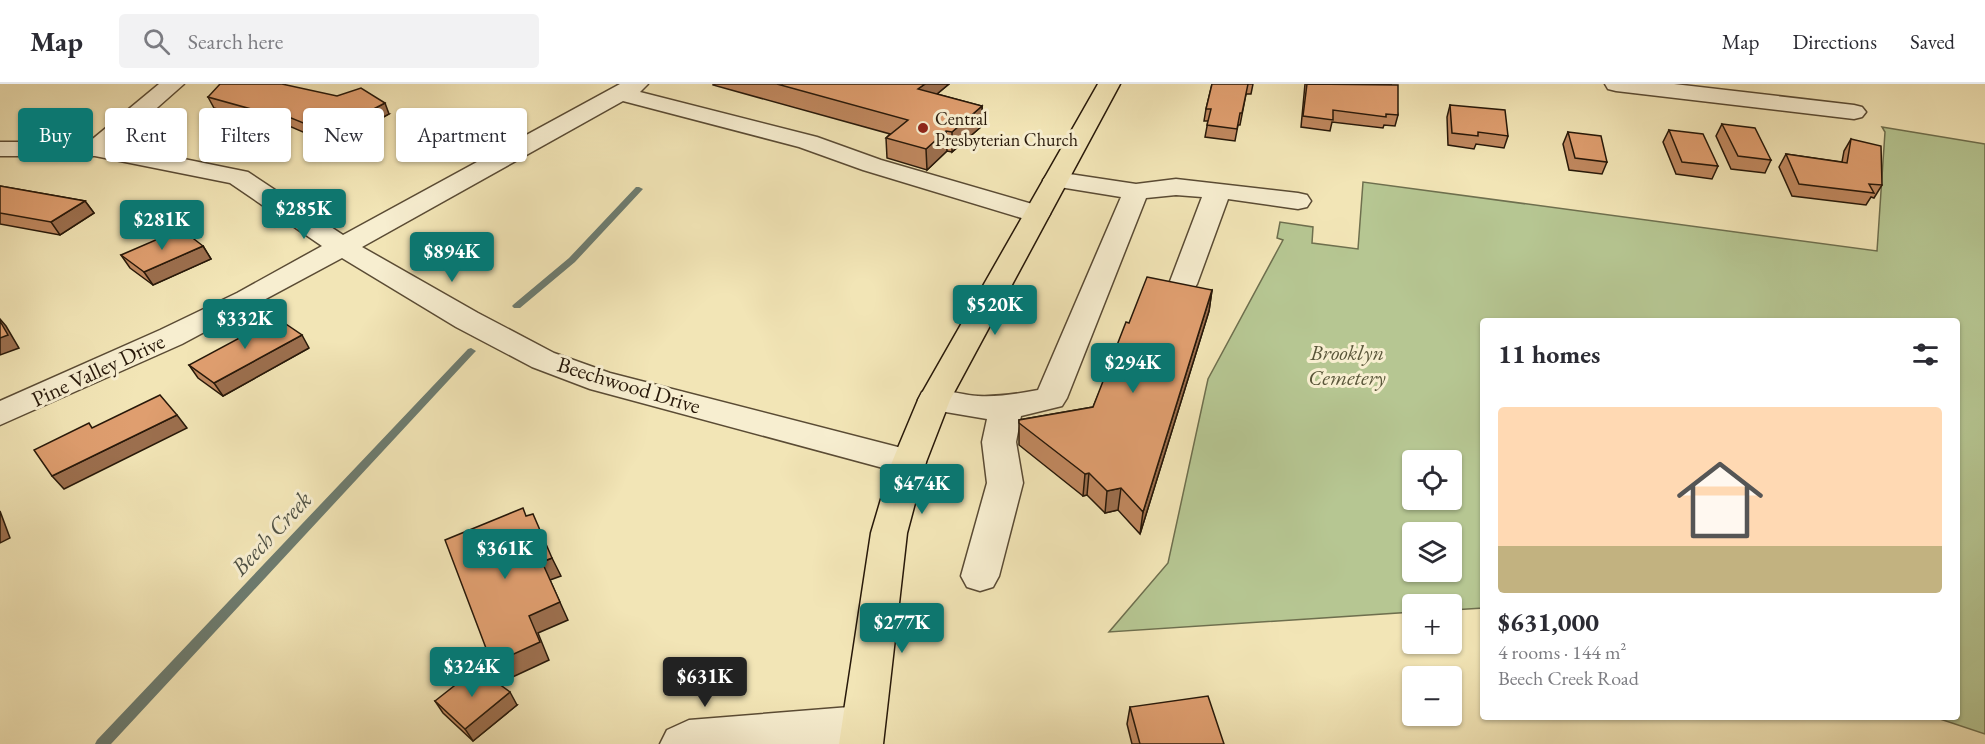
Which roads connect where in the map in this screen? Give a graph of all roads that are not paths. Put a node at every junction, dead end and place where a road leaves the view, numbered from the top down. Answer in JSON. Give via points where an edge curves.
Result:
{"nodes":[{"id":1,"x":173,"y":84,"type":"edge"},
{"id":2,"x":1109,"y":84,"type":"edge"},
{"id":3,"x":1616,"y":84,"type":"edge"},
{"id":4,"x":630,"y":89,"type":"edge"},
{"id":5,"x":1854,"y":112,"type":"dead end"},
{"id":6,"x":0,"y":149,"type":"edge"},
{"id":7,"x":95,"y":150,"type":"junction"},
{"id":8,"x":1056,"y":180,"type":"junction"},
{"id":9,"x":1218,"y":190,"type":"junction"},
{"id":10,"x":1136,"y":192,"type":"junction"},
{"id":11,"x":1298,"y":201,"type":"dead end"},
{"id":12,"x":1037,"y":214,"type":"junction"},
{"id":13,"x":341,"y":246,"type":"junction"},
{"id":14,"x":1183,"y":284,"type":"edge"},
{"id":15,"x":934,"y":400,"type":"junction"},
{"id":16,"x":1007,"y":408,"type":"junction"},
{"id":17,"x":0,"y":414,"type":"edge"},
{"id":18,"x":909,"y":462,"type":"junction"},
{"id":19,"x":980,"y":576,"type":"dead end"},
{"id":20,"x":862,"y":734,"type":"edge"},
{"id":21,"x":682,"y":744,"type":"edge"}],
"edges":[{"from":1,"to":7,"type":"street"},
{"from":2,"to":8,"type":"main road"},
{"from":3,"to":5,"type":"street"},
{"from":4,"to":12,"type":"street"},
{"from":4,"to":13,"type":"street","name":"Pine Valley Drive"},
{"from":6,"to":7,"type":"street","name":"Beechwood Drive"},
{"from":7,"to":13,"type":"street","name":"Beechwood Drive","via":[[239,177]]},
{"from":8,"to":10,"type":"street"},
{"from":8,"to":12,"type":"main road"},
{"from":9,"to":10,"type":"street","via":[[1176,187]]},
{"from":9,"to":11,"type":"street"},
{"from":9,"to":14,"type":"street"},
{"from":10,"to":16,"type":"street","via":[[1051,399]]},
{"from":12,"to":15,"type":"main road"},
{"from":13,"to":17,"type":"street","name":"Pine Valley Drive","via":[[171,337]]},
{"from":13,"to":18,"type":"street","name":"Beechwood Drive","via":[[543,360],[601,381]]},
{"from":15,"to":16,"type":"street"},
{"from":15,"to":18,"type":"main road"},
{"from":16,"to":19,"type":"street","via":[[999,442],[1005,483]]},
{"from":18,"to":20,"type":"main road","via":[[889,533]]},
{"from":20,"to":21,"type":"street","via":[[747,734]]}]}
